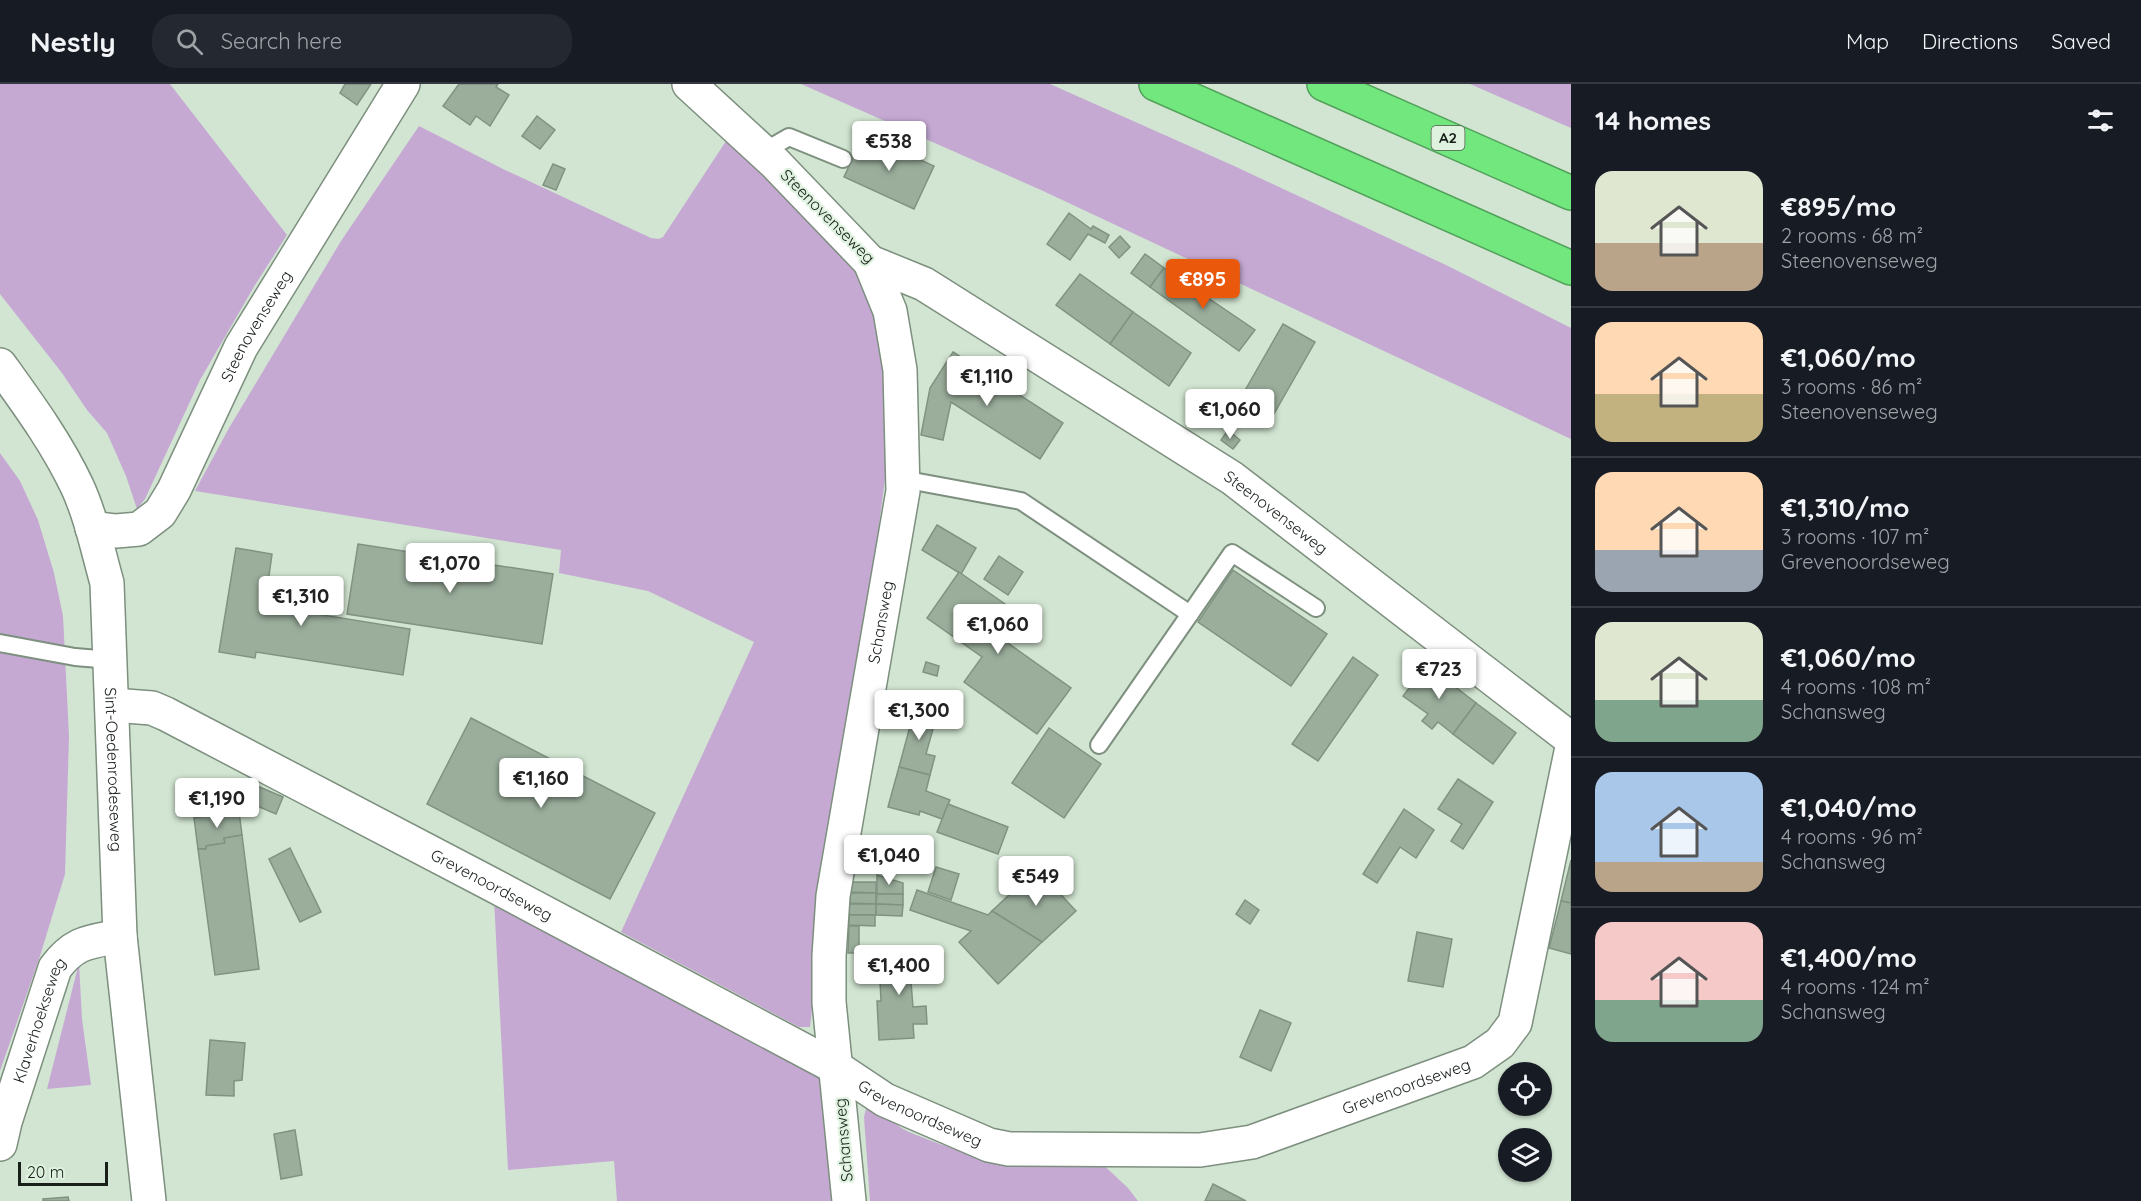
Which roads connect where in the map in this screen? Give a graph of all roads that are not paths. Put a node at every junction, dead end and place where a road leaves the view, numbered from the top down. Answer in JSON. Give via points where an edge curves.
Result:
{"nodes":[{"id":1,"x":403,"y":84,"type":"edge"},
{"id":2,"x":689,"y":84,"type":"edge"},
{"id":3,"x":1156,"y":84,"type":"edge"},
{"id":4,"x":1324,"y":84,"type":"edge"},
{"id":5,"x":763,"y":152,"type":"junction"},
{"id":6,"x":843,"y":159,"type":"dead end"},
{"id":7,"x":1571,"y":193,"type":"edge"},
{"id":8,"x":870,"y":262,"type":"junction"},
{"id":9,"x":1571,"y":268,"type":"edge"},
{"id":10,"x":0,"y":365,"type":"edge"},
{"id":11,"x":902,"y":479,"type":"junction"},
{"id":12,"x":92,"y":528,"type":"junction"},
{"id":13,"x":1316,"y":608,"type":"dead end"},
{"id":14,"x":1190,"y":614,"type":"junction"},
{"id":15,"x":0,"y":643,"type":"edge"},
{"id":16,"x":111,"y":660,"type":"junction"},
{"id":17,"x":112,"y":705,"type":"junction"},
{"id":18,"x":1571,"y":739,"type":"edge"},
{"id":19,"x":1100,"y":745,"type":"dead end"},
{"id":20,"x":1571,"y":752,"type":"edge"},
{"id":21,"x":120,"y":936,"type":"junction"},
{"id":22,"x":837,"y":1068,"type":"junction"},
{"id":23,"x":0,"y":1144,"type":"edge"},
{"id":24,"x":149,"y":1201,"type":"edge"},
{"id":25,"x":849,"y":1201,"type":"edge"}],
"edges":[{"from":1,"to":12,"type":"street","name":"Steenovenseweg","via":[[241,347],[160,513],[139,529]]},
{"from":2,"to":5,"type":"street","name":"Steenovenseweg"},
{"from":3,"to":9,"type":"highway"},
{"from":4,"to":7,"type":"highway","number":"A2"},
{"from":5,"to":6,"type":"lane","via":[[789,137]]},
{"from":5,"to":8,"type":"street","name":"Steenovenseweg"},
{"from":8,"to":11,"type":"street","name":"Schansweg","via":[[890,311],[900,370]]},
{"from":8,"to":18,"type":"street","name":"Steenovenseweg","via":[[924,284],[1232,478]]},
{"from":10,"to":12,"type":"street","name":"Sint-Oedenrodeseweg","via":[[49,435],[77,487]]},
{"from":11,"to":14,"type":"lane","via":[[1021,501]]},
{"from":11,"to":22,"type":"street","name":"Schansweg","via":[[833,896],[829,1002]]},
{"from":12,"to":16,"type":"street","name":"Sint-Oedenrodeseweg","via":[[106,583]]},
{"from":13,"to":14,"type":"lane","via":[[1232,554]]},
{"from":14,"to":19,"type":"lane"},
{"from":15,"to":16,"type":"lane"},
{"from":16,"to":17,"type":"street","name":"Sint-Oedenrodeseweg"},
{"from":17,"to":21,"type":"street","name":"Sint-Oedenrodeseweg"},
{"from":17,"to":22,"type":"street","name":"Grevenoordseweg","via":[[152,708],[166,714]]},
{"from":20,"to":22,"type":"street","name":"Grevenoordseweg","via":[[1515,1023],[1500,1043],[1473,1062],[1252,1142],[1200,1150],[1010,1149],[989,1145],[885,1100]]},
{"from":21,"to":23,"type":"street","name":"Klaverhoekseweg","via":[[84,943],[66,953],[55,968]]},
{"from":21,"to":24,"type":"street","name":"Sint-Oedenrodeseweg"},
{"from":22,"to":25,"type":"street","name":"Schansweg"}]}
